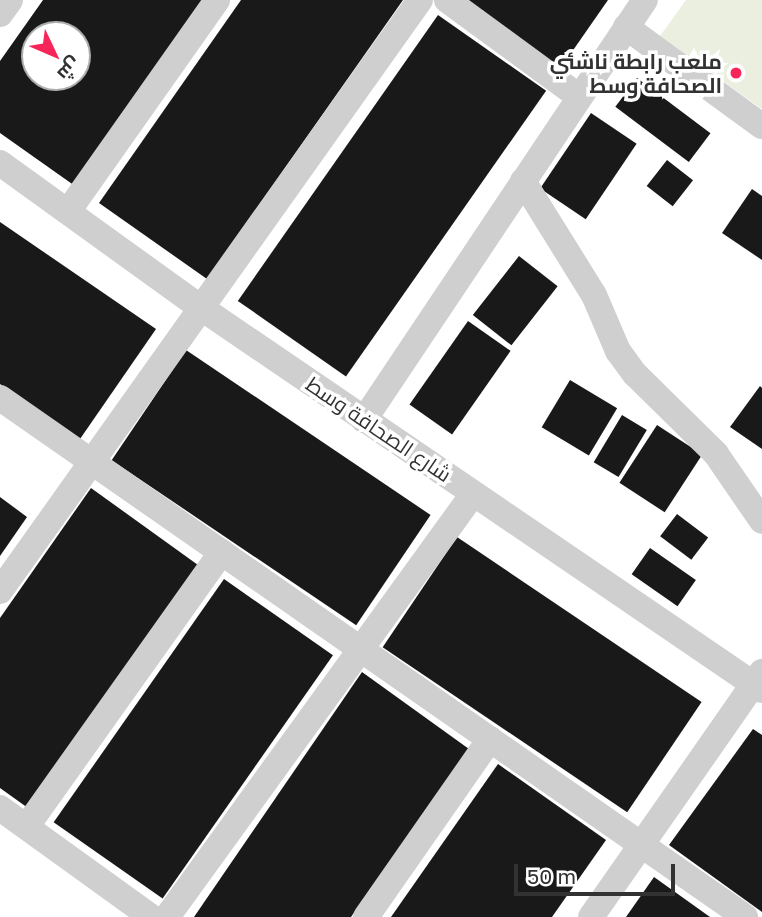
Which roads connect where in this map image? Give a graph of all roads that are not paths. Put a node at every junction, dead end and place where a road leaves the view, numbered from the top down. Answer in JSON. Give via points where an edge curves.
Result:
{"nodes":[{"id":1,"x":10,"y":0,"type":"edge"},
{"id":2,"x":217,"y":0,"type":"edge"},
{"id":3,"x":420,"y":0,"type":"edge"},
{"id":4,"x":447,"y":0,"type":"edge"},
{"id":5,"x":645,"y":0,"type":"edge"},
{"id":6,"x":0,"y":14,"type":"edge"},
{"id":7,"x":626,"y":27,"type":"junction"},
{"id":8,"x":578,"y":96,"type":"junction"},
{"id":9,"x":762,"y":126,"type":"edge"},
{"id":10,"x":0,"y":163,"type":"edge"},
{"id":11,"x":523,"y":181,"type":"junction"},
{"id":12,"x":69,"y":210,"type":"junction"},
{"id":13,"x":200,"y":307,"type":"junction"},
{"id":14,"x":0,"y":398,"type":"edge"},
{"id":15,"x":364,"y":420,"type":"junction"},
{"id":16,"x":91,"y":462,"type":"junction"},
{"id":17,"x":473,"y":494,"type":"junction"},
{"id":18,"x":762,"y":521,"type":"edge"},
{"id":19,"x":222,"y":552,"type":"junction"},
{"id":20,"x":0,"y":591,"type":"edge"},
{"id":21,"x":362,"y":650,"type":"junction"},
{"id":22,"x":759,"y":682,"type":"edge"},
{"id":23,"x":490,"y":739,"type":"junction"},
{"id":24,"x":0,"y":808,"type":"edge"},
{"id":25,"x":27,"y":826,"type":"junction"},
{"id":26,"x":642,"y":845,"type":"junction"},
{"id":27,"x":151,"y":917,"type":"edge"},
{"id":28,"x":167,"y":917,"type":"edge"},
{"id":29,"x":366,"y":917,"type":"edge"},
{"id":30,"x":591,"y":917,"type":"edge"},
{"id":31,"x":745,"y":917,"type":"edge"}],
"edges":[{"from":1,"to":6,"type":"street"},
{"from":2,"to":12,"type":"street"},
{"from":3,"to":13,"type":"street"},
{"from":4,"to":8,"type":"street"},
{"from":5,"to":7,"type":"street"},
{"from":7,"to":8,"type":"street"},
{"from":7,"to":9,"type":"street"},
{"from":8,"to":11,"type":"street"},
{"from":10,"to":12,"type":"street","name":"شارع الصحافة وسط"},
{"from":11,"to":15,"type":"street"},
{"from":11,"to":18,"type":"street","via":[[594,295],[618,351],[635,374],[716,454]]},
{"from":12,"to":13,"type":"street","name":"شارع الصحافة وسط"},
{"from":13,"to":15,"type":"street","name":"شارع الصحافة وسط"},
{"from":13,"to":16,"type":"street"},
{"from":14,"to":16,"type":"street"},
{"from":15,"to":17,"type":"street","name":"شارع الصحافة وسط"},
{"from":16,"to":19,"type":"street"},
{"from":16,"to":20,"type":"street"},
{"from":17,"to":21,"type":"street"},
{"from":17,"to":22,"type":"street","name":"شارع الصحافة وسط"},
{"from":19,"to":21,"type":"street"},
{"from":19,"to":25,"type":"street"},
{"from":21,"to":23,"type":"street"},
{"from":21,"to":28,"type":"street"},
{"from":22,"to":26,"type":"street"},
{"from":23,"to":26,"type":"street"},
{"from":23,"to":29,"type":"street"},
{"from":24,"to":25,"type":"street"},
{"from":25,"to":27,"type":"street"},
{"from":26,"to":30,"type":"street"},
{"from":26,"to":31,"type":"street"}]}
